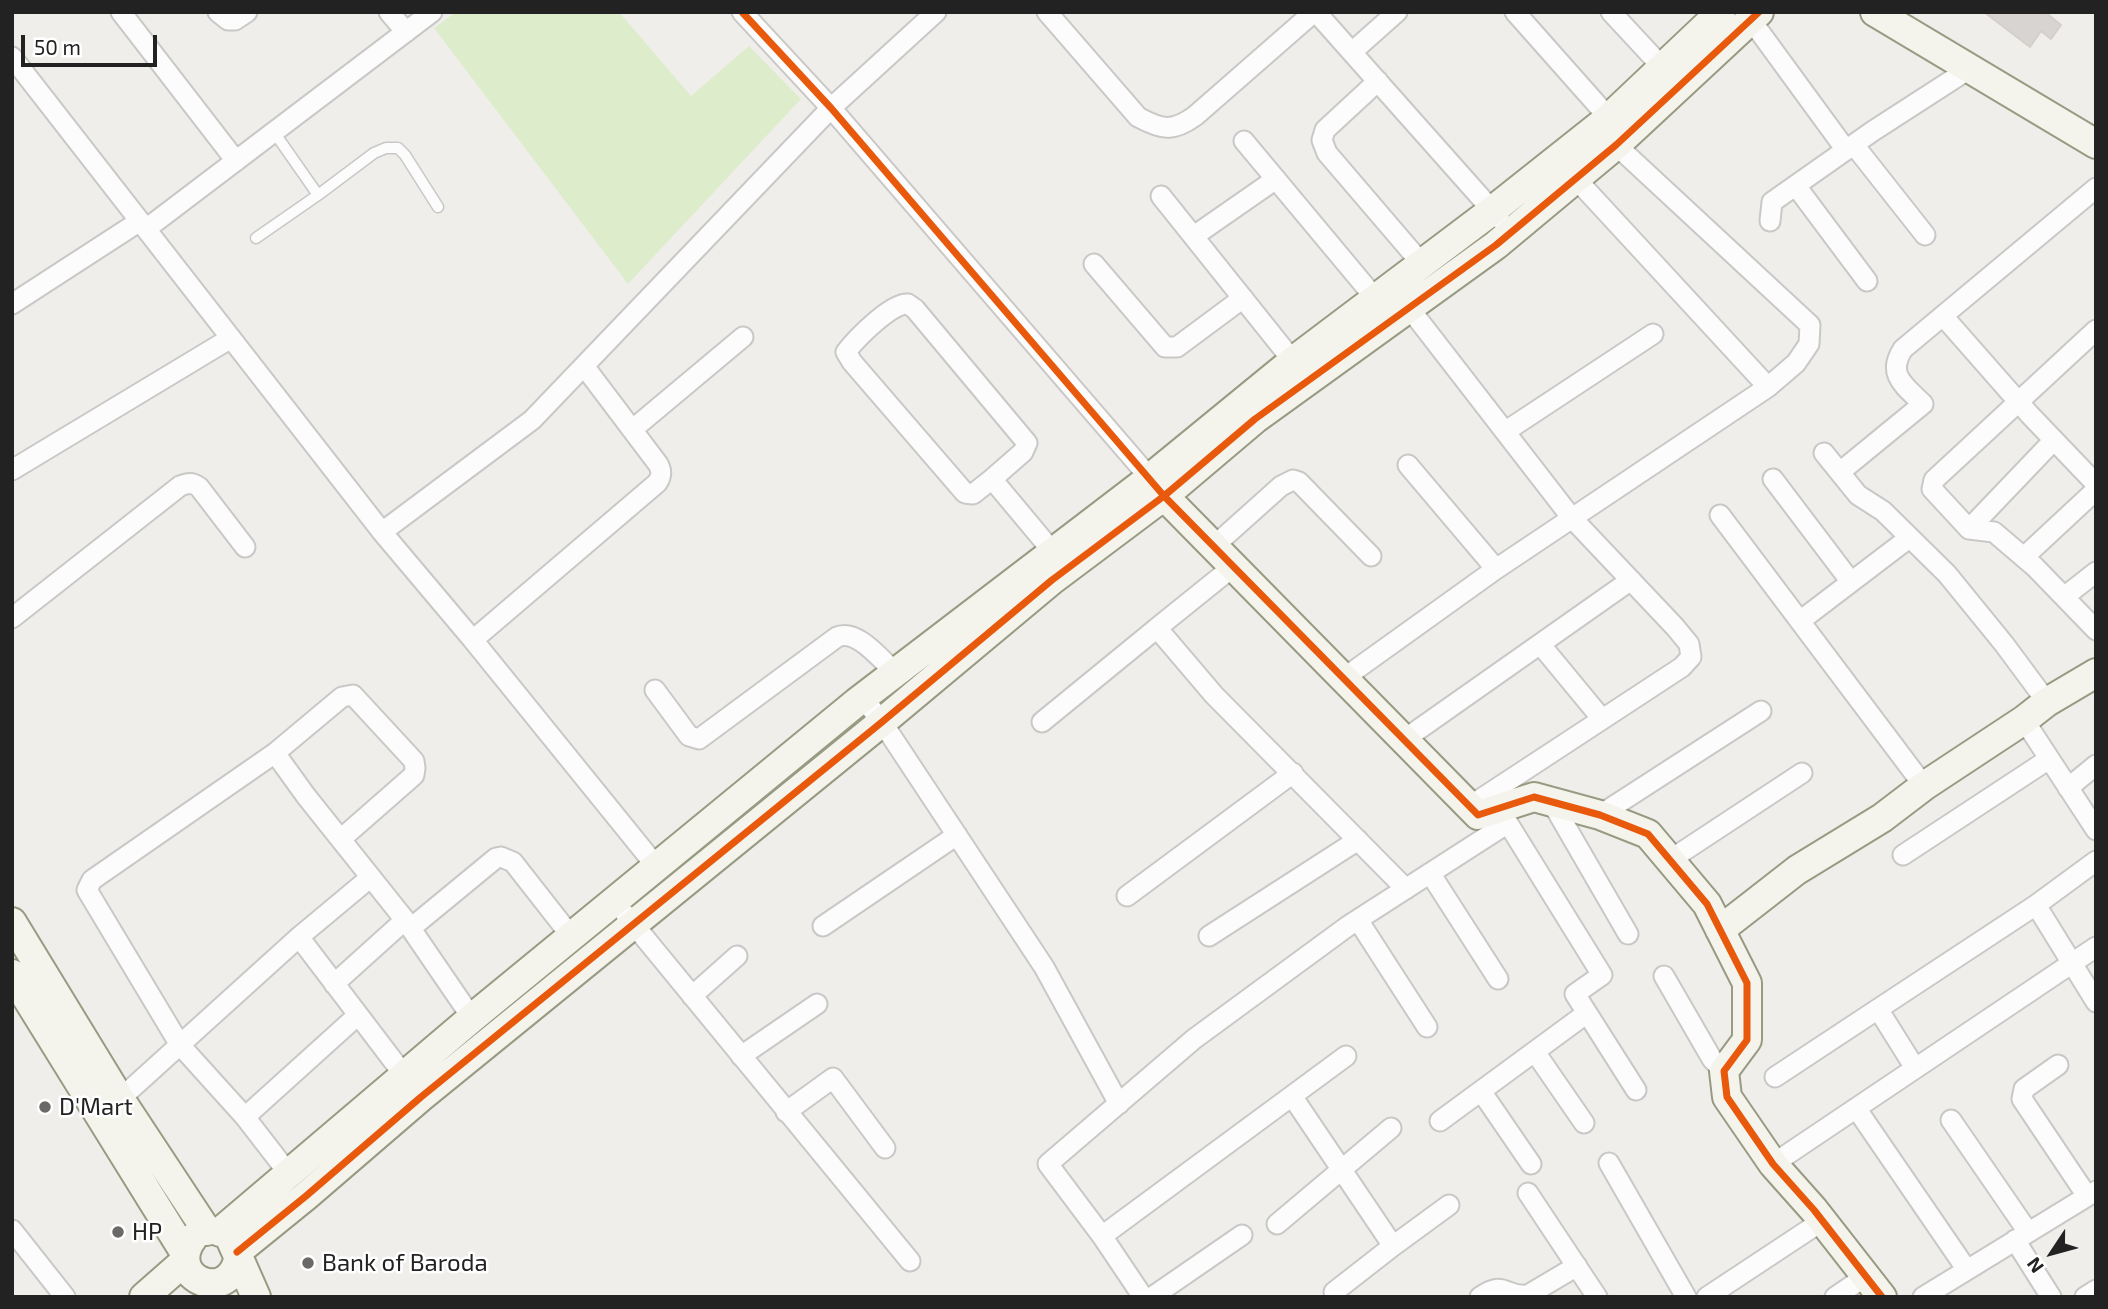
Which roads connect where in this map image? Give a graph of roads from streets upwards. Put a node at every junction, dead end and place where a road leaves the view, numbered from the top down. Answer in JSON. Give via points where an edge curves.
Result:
{"nodes":[{"id":1,"x":121,"y":12,"type":"edge"},
{"id":2,"x":218,"y":12,"type":"edge"},
{"id":3,"x":247,"y":12,"type":"edge"},
{"id":4,"x":389,"y":12,"type":"edge"},
{"id":5,"x":432,"y":12,"type":"edge"},
{"id":6,"x":743,"y":12,"type":"edge"},
{"id":7,"x":936,"y":12,"type":"edge"},
{"id":8,"x":1047,"y":12,"type":"edge"},
{"id":9,"x":1315,"y":12,"type":"edge"},
{"id":10,"x":1397,"y":12,"type":"edge"},
{"id":11,"x":1515,"y":12,"type":"edge"},
{"id":12,"x":1611,"y":12,"type":"edge"},
{"id":13,"x":1721,"y":12,"type":"edge"},
{"id":14,"x":1875,"y":12,"type":"edge"},
{"id":15,"x":1755,"y":16,"type":"edge"},
{"id":16,"x":407,"y":32,"type":"junction"},
{"id":17,"x":1352,"y":52,"type":"junction"},
{"id":18,"x":12,"y":57,"type":"edge"},
{"id":19,"x":1664,"y":69,"type":"junction"},
{"id":20,"x":1969,"y":69,"type":"junction"},
{"id":21,"x":1378,"y":81,"type":"junction"},
{"id":22,"x":831,"y":108,"type":"junction"},
{"id":23,"x":1609,"y":118,"type":"junction"},
{"id":24,"x":1244,"y":141,"type":"dead end"},
{"id":25,"x":2096,"y":144,"type":"edge"},
{"id":26,"x":1616,"y":145,"type":"junction"},
{"id":27,"x":1850,"y":147,"type":"junction"},
{"id":28,"x":236,"y":161,"type":"junction"},
{"id":29,"x":1276,"y":179,"type":"junction"},
{"id":30,"x":1576,"y":179,"type":"junction"},
{"id":31,"x":1796,"y":186,"type":"junction"},
{"id":32,"x":2096,"y":188,"type":"edge"},
{"id":33,"x":1161,"y":196,"type":"dead end"},
{"id":34,"x":1493,"y":210,"type":"junction"},
{"id":35,"x":1770,"y":221,"type":"dead end"},
{"id":36,"x":143,"y":225,"type":"junction"},
{"id":37,"x":1511,"y":233,"type":"junction"},
{"id":38,"x":1194,"y":236,"type":"junction"},
{"id":39,"x":1925,"y":236,"type":"dead end"},
{"id":40,"x":1094,"y":264,"type":"dead end"},
{"id":41,"x":1422,"y":264,"type":"junction"},
{"id":42,"x":1867,"y":281,"type":"dead end"},
{"id":43,"x":1392,"y":297,"type":"junction"},
{"id":44,"x":1243,"y":298,"type":"junction"},
{"id":45,"x":12,"y":304,"type":"edge"},
{"id":46,"x":1943,"y":316,"type":"junction"},
{"id":47,"x":2096,"y":330,"type":"edge"},
{"id":48,"x":1653,"y":334,"type":"dead end"},
{"id":49,"x":743,"y":337,"type":"dead end"},
{"id":50,"x":231,"y":338,"type":"junction"},
{"id":51,"x":1293,"y":361,"type":"junction"},
{"id":52,"x":584,"y":366,"type":"junction"},
{"id":53,"x":1768,"y":387,"type":"junction"},
{"id":54,"x":2019,"y":402,"type":"junction"},
{"id":55,"x":633,"y":429,"type":"junction"},
{"id":56,"x":1506,"y":431,"type":"junction"},
{"id":57,"x":2054,"y":440,"type":"junction"},
{"id":58,"x":1824,"y":453,"type":"dead end"},
{"id":59,"x":1408,"y":465,"type":"dead end"},
{"id":60,"x":12,"y":470,"type":"edge"},
{"id":61,"x":1840,"y":472,"type":"junction"},
{"id":62,"x":2093,"y":478,"type":"edge"},
{"id":63,"x":992,"y":479,"type":"junction"},
{"id":64,"x":1773,"y":479,"type":"dead end"},
{"id":65,"x":1157,"y":487,"type":"junction"},
{"id":66,"x":1720,"y":515,"type":"dead end"},
{"id":67,"x":1571,"y":517,"type":"junction"},
{"id":68,"x":1969,"y":529,"type":"junction"},
{"id":69,"x":382,"y":533,"type":"junction"},
{"id":70,"x":1909,"y":538,"type":"junction"},
{"id":71,"x":245,"y":547,"type":"dead end"},
{"id":72,"x":1053,"y":552,"type":"junction"},
{"id":73,"x":1224,"y":556,"type":"junction"},
{"id":74,"x":1371,"y":556,"type":"dead end"},
{"id":75,"x":2024,"y":557,"type":"junction"},
{"id":76,"x":1496,"y":569,"type":"junction"},
{"id":77,"x":2096,"y":572,"type":"edge"},
{"id":78,"x":1631,"y":580,"type":"junction"},
{"id":79,"x":1851,"y":582,"type":"junction"},
{"id":80,"x":2064,"y":597,"type":"junction"},
{"id":81,"x":12,"y":618,"type":"edge"},
{"id":82,"x":1800,"y":621,"type":"junction"},
{"id":83,"x":1157,"y":628,"type":"junction"},
{"id":84,"x":2096,"y":630,"type":"edge"},
{"id":85,"x":473,"y":640,"type":"junction"},
{"id":86,"x":1540,"y":644,"type":"junction"},
{"id":87,"x":896,"y":673,"type":"junction"},
{"id":88,"x":2096,"y":673,"type":"edge"},
{"id":89,"x":1344,"y":678,"type":"junction"},
{"id":90,"x":655,"y":690,"type":"dead end"},
{"id":91,"x":863,"y":698,"type":"junction"},
{"id":92,"x":2047,"y":702,"type":"junction"},
{"id":93,"x":1761,"y":711,"type":"dead end"},
{"id":94,"x":1602,"y":719,"type":"junction"},
{"id":95,"x":2024,"y":720,"type":"junction"},
{"id":96,"x":882,"y":722,"type":"junction"},
{"id":97,"x":1042,"y":722,"type":"dead end"},
{"id":98,"x":1405,"y":739,"type":"junction"},
{"id":99,"x":275,"y":753,"type":"junction"},
{"id":100,"x":2049,"y":759,"type":"junction"},
{"id":101,"x":2096,"y":765,"type":"edge"},
{"id":102,"x":1801,"y":773,"type":"dead end"},
{"id":103,"x":1293,"y":774,"type":"junction"},
{"id":104,"x":1924,"y":786,"type":"junction"},
{"id":105,"x":2068,"y":788,"type":"junction"},
{"id":106,"x":1551,"y":801,"type":"junction"},
{"id":107,"x":1469,"y":806,"type":"junction"},
{"id":108,"x":1601,"y":815,"type":"junction"},
{"id":109,"x":1503,"y":816,"type":"junction"},
{"id":110,"x":2096,"y":830,"type":"edge"},
{"id":111,"x":957,"y":835,"type":"junction"},
{"id":112,"x":341,"y":839,"type":"junction"},
{"id":113,"x":1358,"y":840,"type":"junction"},
{"id":114,"x":1903,"y":855,"type":"dead end"},
{"id":115,"x":1670,"y":860,"type":"junction"},
{"id":116,"x":2096,"y":860,"type":"edge"},
{"id":117,"x":656,"y":866,"type":"junction"},
{"id":118,"x":1430,"y":873,"type":"junction"},
{"id":119,"x":371,"y":877,"type":"junction"},
{"id":120,"x":1405,"y":889,"type":"junction"},
{"id":121,"x":1127,"y":896,"type":"dead end"},
{"id":122,"x":615,"y":900,"type":"junction"},
{"id":123,"x":2036,"y":905,"type":"junction"},
{"id":124,"x":1358,"y":920,"type":"junction"},
{"id":125,"x":12,"y":922,"type":"edge"},
{"id":126,"x":408,"y":924,"type":"junction"},
{"id":127,"x":634,"y":925,"type":"junction"},
{"id":128,"x":823,"y":926,"type":"dead end"},
{"id":129,"x":1720,"y":930,"type":"junction"},
{"id":130,"x":1628,"y":934,"type":"dead end"},
{"id":131,"x":571,"y":936,"type":"junction"},
{"id":132,"x":1209,"y":936,"type":"dead end"},
{"id":133,"x":299,"y":937,"type":"junction"},
{"id":134,"x":2096,"y":947,"type":"edge"},
{"id":135,"x":737,"y":956,"type":"dead end"},
{"id":136,"x":2072,"y":962,"type":"junction"},
{"id":137,"x":12,"y":974,"type":"edge"},
{"id":138,"x":1664,"y":976,"type":"dead end"},
{"id":139,"x":1498,"y":979,"type":"dead end"},
{"id":140,"x":334,"y":984,"type":"junction"},
{"id":141,"x":692,"y":996,"type":"junction"},
{"id":142,"x":2096,"y":1002,"type":"edge"},
{"id":143,"x":817,"y":1004,"type":"dead end"},
{"id":144,"x":1878,"y":1009,"type":"junction"},
{"id":145,"x":1587,"y":1013,"type":"junction"},
{"id":146,"x":358,"y":1015,"type":"junction"},
{"id":147,"x":472,"y":1018,"type":"junction"},
{"id":148,"x":1427,"y":1027,"type":"dead end"},
{"id":149,"x":180,"y":1045,"type":"junction"},
{"id":150,"x":1535,"y":1052,"type":"junction"},
{"id":151,"x":741,"y":1056,"type":"junction"},
{"id":152,"x":1346,"y":1056,"type":"dead end"},
{"id":153,"x":2058,"y":1065,"type":"dead end"},
{"id":154,"x":1915,"y":1068,"type":"junction"},
{"id":155,"x":1724,"y":1071,"type":"junction"},
{"id":156,"x":404,"y":1075,"type":"junction"},
{"id":157,"x":1775,"y":1077,"type":"dead end"},
{"id":158,"x":1636,"y":1090,"type":"dead end"},
{"id":159,"x":1481,"y":1091,"type":"junction"},
{"id":160,"x":1292,"y":1096,"type":"junction"},
{"id":161,"x":120,"y":1099,"type":"junction"},
{"id":162,"x":1119,"y":1104,"type":"junction"},
{"id":163,"x":1856,"y":1108,"type":"junction"},
{"id":164,"x":786,"y":1112,"type":"junction"},
{"id":165,"x":245,"y":1117,"type":"junction"},
{"id":166,"x":1951,"y":1120,"type":"dead end"},
{"id":167,"x":1440,"y":1121,"type":"dead end"},
{"id":168,"x":1584,"y":1123,"type":"dead end"},
{"id":169,"x":1391,"y":1128,"type":"dead end"},
{"id":170,"x":885,"y":1148,"type":"dead end"},
{"id":171,"x":1609,"y":1163,"type":"dead end"},
{"id":172,"x":1531,"y":1164,"type":"dead end"},
{"id":173,"x":1773,"y":1164,"type":"junction"},
{"id":174,"x":1342,"y":1168,"type":"junction"},
{"id":175,"x":289,"y":1174,"type":"junction"},
{"id":176,"x":1528,"y":1193,"type":"dead end"},
{"id":177,"x":2092,"y":1193,"type":"edge"},
{"id":178,"x":1448,"y":1205,"type":"dead end"},
{"id":179,"x":1822,"y":1221,"type":"junction"},
{"id":180,"x":1276,"y":1224,"type":"dead end"},
{"id":181,"x":12,"y":1230,"type":"edge"},
{"id":182,"x":1242,"y":1235,"type":"dead end"},
{"id":183,"x":1102,"y":1236,"type":"junction"},
{"id":184,"x":2022,"y":1236,"type":"junction"},
{"id":185,"x":1393,"y":1246,"type":"junction"},
{"id":186,"x":185,"y":1257,"type":"junction"},
{"id":187,"x":910,"y":1261,"type":"dead end"},
{"id":188,"x":219,"y":1266,"type":"edge"},
{"id":189,"x":1577,"y":1266,"type":"junction"},
{"id":190,"x":1967,"y":1270,"type":"junction"},
{"id":191,"x":1874,"y":1286,"type":"edge"},
{"id":192,"x":2096,"y":1290,"type":"edge"},
{"id":193,"x":1334,"y":1292,"type":"dead end"},
{"id":194,"x":65,"y":1297,"type":"edge"},
{"id":195,"x":144,"y":1297,"type":"edge"},
{"id":196,"x":256,"y":1297,"type":"edge"},
{"id":197,"x":1143,"y":1297,"type":"edge"},
{"id":198,"x":1152,"y":1297,"type":"edge"},
{"id":199,"x":1480,"y":1297,"type":"edge"},
{"id":200,"x":1597,"y":1297,"type":"edge"},
{"id":201,"x":1686,"y":1297,"type":"edge"},
{"id":202,"x":1707,"y":1297,"type":"edge"},
{"id":203,"x":1835,"y":1297,"type":"edge"},
{"id":204,"x":1923,"y":1297,"type":"edge"},
{"id":205,"x":2051,"y":1297,"type":"edge"},
{"id":206,"x":2085,"y":1297,"type":"edge"}],
"edges":[{"from":1,"to":28,"type":"street"},
{"from":2,"to":3,"type":"street","via":[[228,20]]},
{"from":4,"to":16,"type":"street"},
{"from":5,"to":16,"type":"street"},
{"from":6,"to":22,"type":"street"},
{"from":7,"to":22,"type":"street"},
{"from":8,"to":9,"type":"street","via":[[1139,117],[1167,128],[1195,116]]},
{"from":9,"to":17,"type":"street"},
{"from":10,"to":17,"type":"street"},
{"from":11,"to":23,"type":"street"},
{"from":12,"to":19,"type":"street"},
{"from":13,"to":19,"type":"street"},
{"from":14,"to":20,"type":"street"},
{"from":15,"to":26,"type":"street"},
{"from":15,"to":27,"type":"street"},
{"from":16,"to":28,"type":"street"},
{"from":17,"to":21,"type":"street"},
{"from":18,"to":36,"type":"street"},
{"from":19,"to":23,"type":"street"},
{"from":20,"to":25,"type":"street"},
{"from":20,"to":27,"type":"street"},
{"from":21,"to":34,"type":"street"},
{"from":21,"to":41,"type":"street","via":[[1325,130],[1322,141],[1327,153]]},
{"from":22,"to":52,"type":"street"},
{"from":22,"to":65,"type":"street"},
{"from":23,"to":34,"type":"street"},
{"from":24,"to":29,"type":"street"},
{"from":26,"to":30,"type":"street"},
{"from":26,"to":53,"type":"street","via":[[1810,325],[1809,344],[1796,363]]},
{"from":27,"to":31,"type":"street"},
{"from":27,"to":39,"type":"street"},
{"from":28,"to":36,"type":"street"},
{"from":29,"to":38,"type":"street"},
{"from":29,"to":43,"type":"street"},
{"from":30,"to":37,"type":"street"},
{"from":30,"to":53,"type":"street"},
{"from":31,"to":35,"type":"street","via":[[1772,202]]},
{"from":31,"to":42,"type":"street"},
{"from":32,"to":46,"type":"street"},
{"from":33,"to":38,"type":"street"},
{"from":34,"to":37,"type":"street"},
{"from":34,"to":41,"type":"street"},
{"from":36,"to":45,"type":"street"},
{"from":36,"to":50,"type":"street"},
{"from":37,"to":43,"type":"street"},
{"from":38,"to":44,"type":"street"},
{"from":40,"to":44,"type":"street","via":[[1165,347],[1177,347]]},
{"from":41,"to":43,"type":"street"},
{"from":43,"to":51,"type":"street"},
{"from":43,"to":56,"type":"street"},
{"from":43,"to":65,"type":"street","via":[[1255,419]]},
{"from":44,"to":51,"type":"street"},
{"from":46,"to":54,"type":"street"},
{"from":46,"to":61,"type":"street","via":[[1895,361],[1902,382],[1923,404]]},
{"from":47,"to":54,"type":"street"},
{"from":48,"to":56,"type":"street"},
{"from":49,"to":55,"type":"street"},
{"from":50,"to":60,"type":"street"},
{"from":50,"to":69,"type":"street"},
{"from":51,"to":65,"type":"street"},
{"from":52,"to":55,"type":"street"},
{"from":52,"to":69,"type":"street","via":[[531,420]]},
{"from":53,"to":67,"type":"street"},
{"from":54,"to":57,"type":"street"},
{"from":54,"to":68,"type":"street","via":[[1934,480],[1932,489]]},
{"from":55,"to":85,"type":"street","via":[[661,470],[657,484]]},
{"from":56,"to":67,"type":"street"},
{"from":57,"to":62,"type":"street"},
{"from":57,"to":68,"type":"street"},
{"from":58,"to":61,"type":"street"},
{"from":59,"to":76,"type":"street"},
{"from":61,"to":70,"type":"street","via":[[1858,495],[1883,511]]},
{"from":62,"to":75,"type":"street"},
{"from":63,"to":63,"type":"street","via":[[973,494],[965,493],[846,352],[896,306],[908,304],[915,309],[1027,443]]},
{"from":63,"to":72,"type":"street"},
{"from":64,"to":79,"type":"street"},
{"from":65,"to":72,"type":"street"},
{"from":65,"to":73,"type":"street"},
{"from":65,"to":96,"type":"street"},
{"from":66,"to":82,"type":"street"},
{"from":67,"to":76,"type":"street"},
{"from":67,"to":78,"type":"street"},
{"from":68,"to":75,"type":"street","via":[[1994,531]]},
{"from":69,"to":85,"type":"street"},
{"from":70,"to":79,"type":"street"},
{"from":70,"to":92,"type":"street","via":[[1947,574]]},
{"from":71,"to":81,"type":"street","via":[[200,487],[187,483]]},
{"from":72,"to":87,"type":"street"},
{"from":73,"to":74,"type":"street","via":[[1281,486],[1293,480]]},
{"from":73,"to":83,"type":"street"},
{"from":73,"to":89,"type":"street"},
{"from":75,"to":80,"type":"street"},
{"from":76,"to":89,"type":"street"},
{"from":77,"to":80,"type":"street"},
{"from":78,"to":86,"type":"street"},
{"from":78,"to":94,"type":"street","via":[[1689,645],[1691,657]]},
{"from":79,"to":82,"type":"street"},
{"from":80,"to":84,"type":"street"},
{"from":82,"to":104,"type":"street"},
{"from":83,"to":97,"type":"street"},
{"from":83,"to":103,"type":"street","via":[[1214,695]]},
{"from":85,"to":117,"type":"street"},
{"from":86,"to":94,"type":"street"},
{"from":86,"to":98,"type":"street"},
{"from":87,"to":90,"type":"street","via":[[856,638],[844,634],[699,739],[689,736]]},
{"from":87,"to":91,"type":"street"},
{"from":88,"to":92,"type":"street"},
{"from":89,"to":98,"type":"street"},
{"from":91,"to":96,"type":"street"},
{"from":91,"to":117,"type":"street"},
{"from":92,"to":95,"type":"street"},
{"from":93,"to":108,"type":"street"},
{"from":94,"to":107,"type":"street"},
{"from":95,"to":100,"type":"street"},
{"from":95,"to":104,"type":"street"},
{"from":96,"to":111,"type":"street"},
{"from":96,"to":127,"type":"street"},
{"from":98,"to":107,"type":"street"},
{"from":99,"to":112,"type":"street"},
{"from":99,"to":112,"type":"street","via":[[342,697],[353,695],[414,761],[414,775]]},
{"from":99,"to":149,"type":"street","via":[[88,884],[88,895]]},
{"from":100,"to":105,"type":"street"},
{"from":100,"to":114,"type":"street"},
{"from":101,"to":105,"type":"street"},
{"from":102,"to":115,"type":"street"},
{"from":103,"to":113,"type":"street"},
{"from":103,"to":121,"type":"street"},
{"from":104,"to":129,"type":"street","via":[[1882,818],[1797,870]]},
{"from":105,"to":110,"type":"street"},
{"from":106,"to":108,"type":"street"},
{"from":106,"to":109,"type":"street","via":[[1534,797]]},
{"from":106,"to":130,"type":"street"},
{"from":107,"to":109,"type":"street","via":[[1478,815]]},
{"from":108,"to":115,"type":"street","via":[[1648,834]]},
{"from":109,"to":118,"type":"street"},
{"from":109,"to":145,"type":"street","via":[[1602,975],[1575,995]]},
{"from":111,"to":128,"type":"street"},
{"from":111,"to":162,"type":"street","via":[[1051,979]]},
{"from":112,"to":119,"type":"street"},
{"from":113,"to":120,"type":"street"},
{"from":113,"to":132,"type":"street"},
{"from":115,"to":129,"type":"street","via":[[1707,904]]},
{"from":116,"to":123,"type":"street"},
{"from":117,"to":122,"type":"street"},
{"from":118,"to":120,"type":"street"},
{"from":118,"to":139,"type":"street"},
{"from":119,"to":126,"type":"street"},
{"from":119,"to":133,"type":"street"},
{"from":120,"to":124,"type":"street"},
{"from":122,"to":127,"type":"street"},
{"from":122,"to":131,"type":"street"},
{"from":123,"to":136,"type":"street"},
{"from":123,"to":144,"type":"street"},
{"from":124,"to":148,"type":"street"},
{"from":124,"to":162,"type":"street","via":[[1194,1039]]},
{"from":125,"to":161,"type":"street"},
{"from":126,"to":131,"type":"street","via":[[502,857],[513,862]]},
{"from":126,"to":140,"type":"street"},
{"from":126,"to":147,"type":"street"},
{"from":127,"to":141,"type":"street"},
{"from":127,"to":188,"type":"street"},
{"from":129,"to":155,"type":"street","via":[[1747,983],[1747,1040]]},
{"from":131,"to":147,"type":"street"},
{"from":133,"to":140,"type":"street"},
{"from":133,"to":149,"type":"street"},
{"from":134,"to":136,"type":"street"},
{"from":135,"to":141,"type":"street"},
{"from":136,"to":142,"type":"street"},
{"from":136,"to":154,"type":"street"},
{"from":137,"to":186,"type":"street"},
{"from":138,"to":155,"type":"street","via":[[1712,1059]]},
{"from":140,"to":146,"type":"street"},
{"from":141,"to":151,"type":"street"},
{"from":143,"to":151,"type":"street"},
{"from":144,"to":154,"type":"street"},
{"from":144,"to":157,"type":"street"},
{"from":145,"to":150,"type":"street"},
{"from":145,"to":158,"type":"street"},
{"from":146,"to":156,"type":"street"},
{"from":146,"to":165,"type":"street"},
{"from":147,"to":156,"type":"street"},
{"from":149,"to":161,"type":"street"},
{"from":149,"to":165,"type":"street"},
{"from":150,"to":159,"type":"street"},
{"from":150,"to":168,"type":"street"},
{"from":151,"to":164,"type":"street"},
{"from":152,"to":160,"type":"street"},
{"from":153,"to":177,"type":"street","via":[[2024,1089],[2022,1099]]},
{"from":154,"to":163,"type":"street"},
{"from":155,"to":173,"type":"street","via":[[1727,1097]]},
{"from":156,"to":175,"type":"street"},
{"from":159,"to":167,"type":"street"},
{"from":159,"to":172,"type":"street"},
{"from":160,"to":174,"type":"street"},
{"from":160,"to":183,"type":"street"},
{"from":161,"to":188,"type":"street"},
{"from":162,"to":183,"type":"street","via":[[1048,1164]]},
{"from":163,"to":173,"type":"street"},
{"from":163,"to":190,"type":"street"},
{"from":164,"to":170,"type":"street","via":[[833,1078]]},
{"from":164,"to":187,"type":"street"},
{"from":165,"to":175,"type":"street"},
{"from":166,"to":184,"type":"street"},
{"from":169,"to":174,"type":"street"},
{"from":171,"to":201,"type":"street"},
{"from":173,"to":179,"type":"street"},
{"from":174,"to":180,"type":"street"},
{"from":174,"to":185,"type":"street"},
{"from":175,"to":188,"type":"street"},
{"from":176,"to":189,"type":"street"},
{"from":177,"to":184,"type":"street"},
{"from":178,"to":185,"type":"street"},
{"from":179,"to":191,"type":"street"},
{"from":179,"to":202,"type":"street"},
{"from":181,"to":194,"type":"street"},
{"from":182,"to":198,"type":"street"},
{"from":183,"to":197,"type":"street"},
{"from":184,"to":190,"type":"street"},
{"from":184,"to":205,"type":"street"},
{"from":185,"to":193,"type":"street"},
{"from":186,"to":188,"type":"street","via":[[192,1276]]},
{"from":186,"to":188,"type":"street","via":[[192,1238]]},
{"from":186,"to":195,"type":"street"},
{"from":188,"to":196,"type":"street"},
{"from":189,"to":199,"type":"street","via":[[1528,1295],[1493,1288]]},
{"from":189,"to":200,"type":"street"},
{"from":190,"to":204,"type":"street"},
{"from":191,"to":203,"type":"street"},
{"from":192,"to":206,"type":"street"}]}
